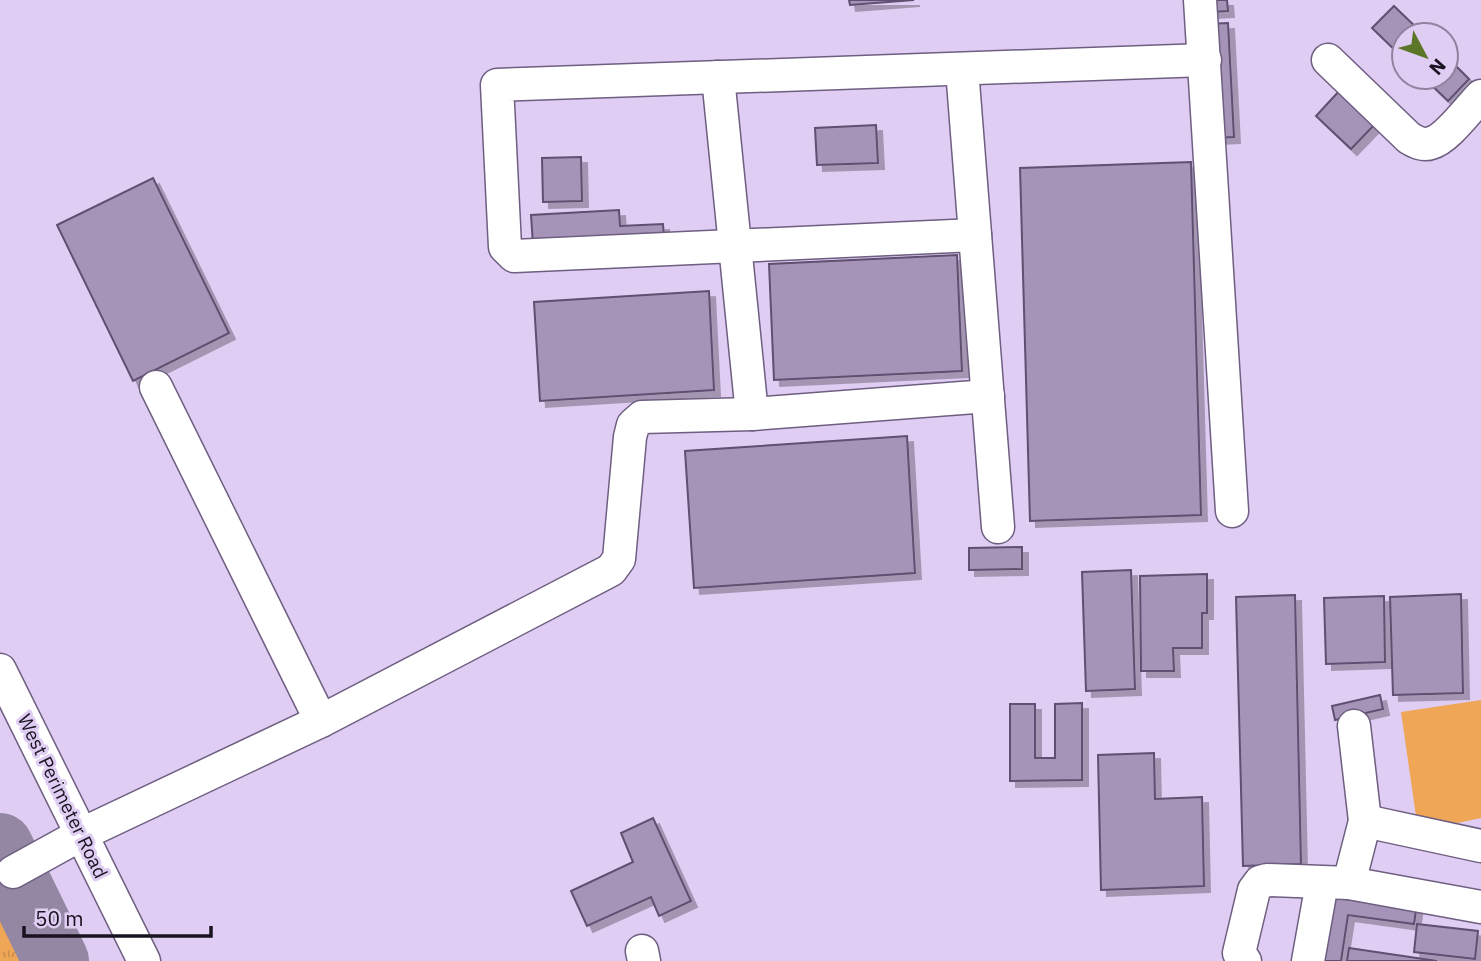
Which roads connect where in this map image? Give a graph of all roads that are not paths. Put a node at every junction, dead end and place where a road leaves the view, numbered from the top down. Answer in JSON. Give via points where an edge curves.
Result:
{"nodes":[{"id":1,"x":1200,"y":0,"type":"edge"},
{"id":2,"x":1205,"y":60,"type":"junction"},
{"id":3,"x":1328,"y":60,"type":"dead end"},
{"id":4,"x":962,"y":69,"type":"junction"},
{"id":5,"x":718,"y":77,"type":"junction"},
{"id":6,"x":1481,"y":96,"type":"edge"},
{"id":7,"x":975,"y":235,"type":"junction"},
{"id":8,"x":735,"y":246,"type":"junction"},
{"id":9,"x":156,"y":387,"type":"dead end"},
{"id":10,"x":988,"y":396,"type":"junction"},
{"id":11,"x":752,"y":414,"type":"junction"},
{"id":12,"x":1232,"y":511,"type":"dead end"},
{"id":13,"x":998,"y":527,"type":"dead end"},
{"id":14,"x":0,"y":670,"type":"edge"},
{"id":15,"x":321,"y":721,"type":"junction"},
{"id":16,"x":1354,"y":726,"type":"dead end"},
{"id":17,"x":1365,"y":821,"type":"junction"},
{"id":18,"x":82,"y":834,"type":"junction"},
{"id":19,"x":1481,"y":846,"type":"edge"},
{"id":20,"x":13,"y":872,"type":"dead end"},
{"id":21,"x":1336,"y":883,"type":"junction"},
{"id":22,"x":1481,"y":907,"type":"edge"},
{"id":23,"x":144,"y":961,"type":"edge"},
{"id":24,"x":1245,"y":961,"type":"edge"},
{"id":25,"x":1308,"y":961,"type":"edge"}],
"edges":[{"from":1,"to":2,"type":"lane"},
{"from":2,"to":4,"type":"lane"},
{"from":2,"to":12,"type":"lane"},
{"from":3,"to":6,"type":"lane","via":[[1418,143],[1430,144],[1441,137]]},
{"from":4,"to":5,"type":"lane"},
{"from":4,"to":7,"type":"lane"},
{"from":5,"to":8,"type":"lane"},
{"from":5,"to":8,"type":"lane","via":[[497,85],[505,247],[514,256],[522,256]]},
{"from":7,"to":8,"type":"lane"},
{"from":7,"to":10,"type":"lane"},
{"from":8,"to":11,"type":"lane"},
{"from":9,"to":15,"type":"lane"},
{"from":10,"to":11,"type":"lane"},
{"from":10,"to":13,"type":"lane"},
{"from":11,"to":15,"type":"lane","via":[[642,417],[633,425],[630,437],[619,559],[611,570]]},
{"from":14,"to":18,"type":"lane","name":"West Perimeter Road"},
{"from":15,"to":18,"type":"lane"},
{"from":16,"to":17,"type":"lane"},
{"from":17,"to":19,"type":"lane"},
{"from":17,"to":21,"type":"lane"},
{"from":18,"to":20,"type":"lane"},
{"from":18,"to":23,"type":"lane","name":"West Perimeter Road"},
{"from":21,"to":22,"type":"lane"},
{"from":21,"to":24,"type":"lane","via":[[1260,882],[1239,953]]},
{"from":21,"to":25,"type":"lane"}]}
